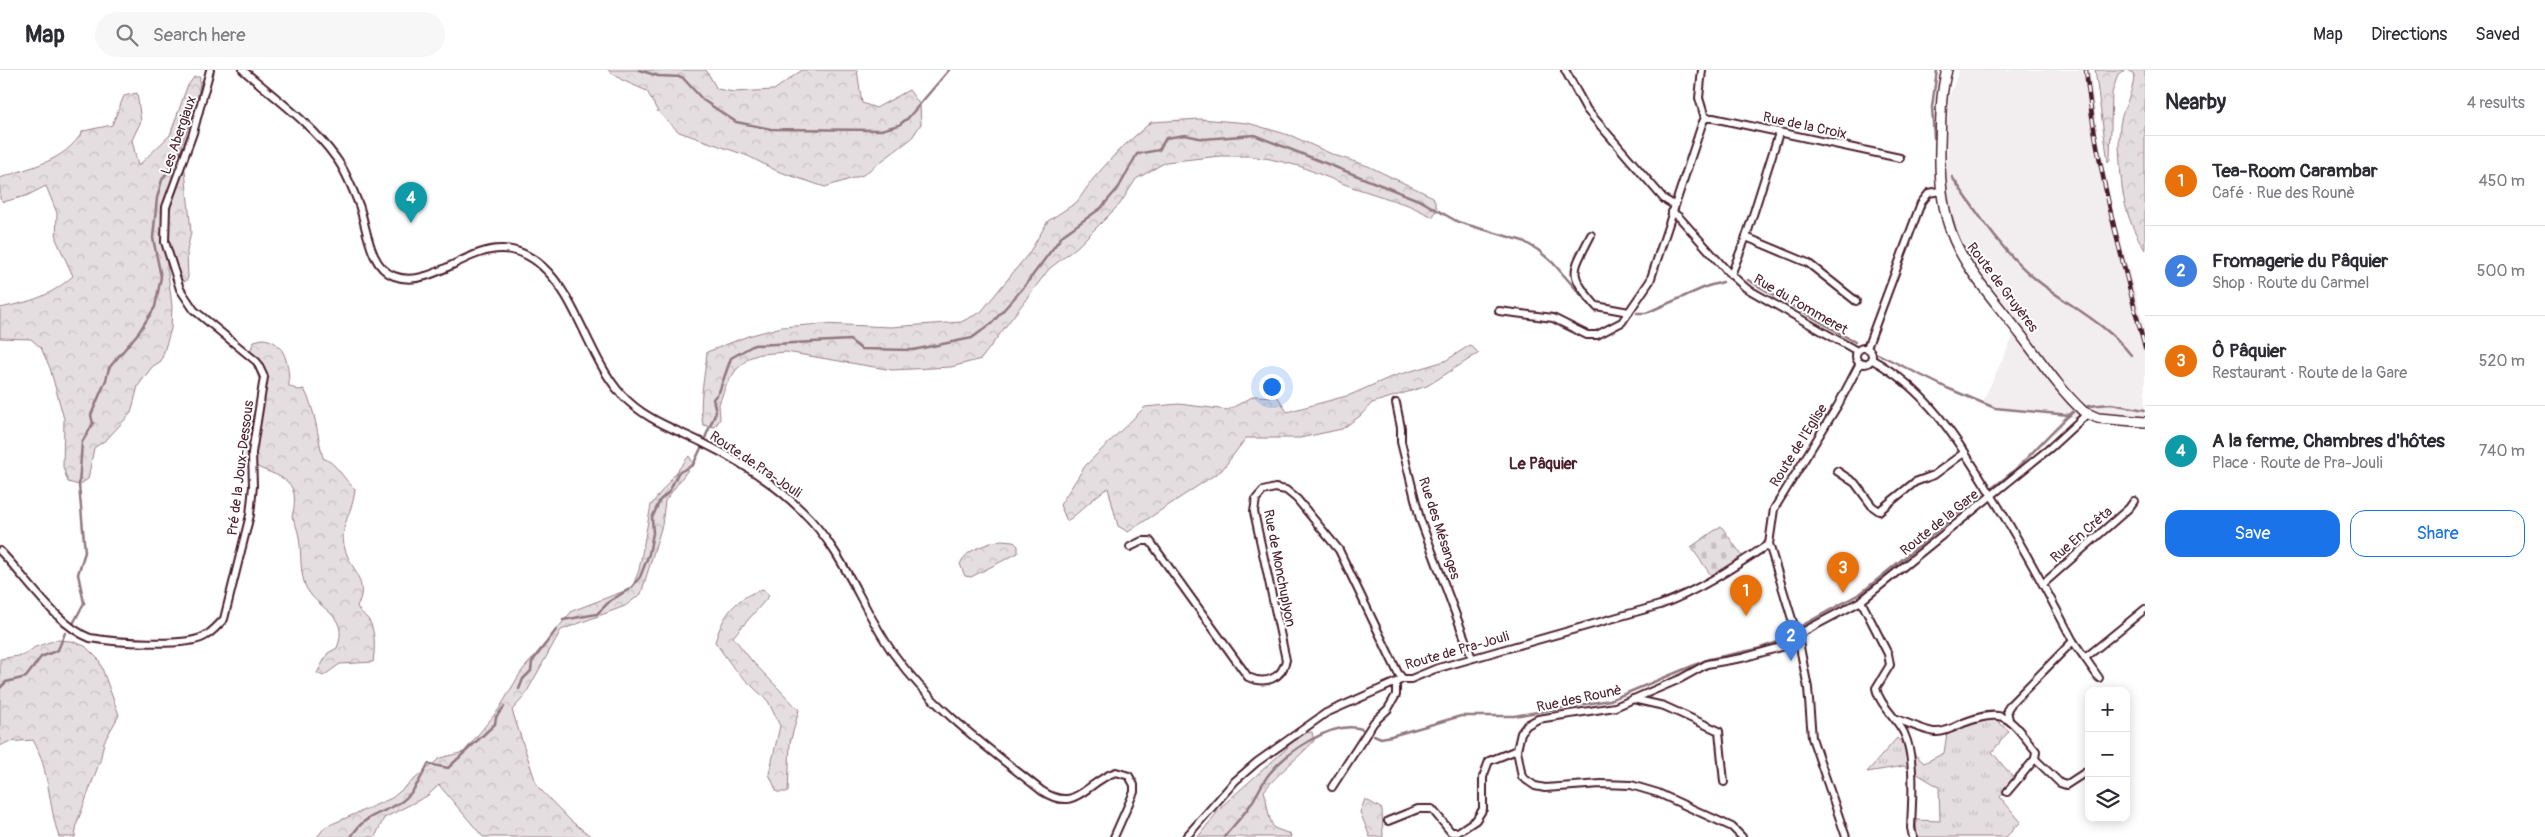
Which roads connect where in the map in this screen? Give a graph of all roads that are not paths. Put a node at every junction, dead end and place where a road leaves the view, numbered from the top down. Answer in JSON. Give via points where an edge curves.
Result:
{"nodes":[{"id":1,"x":210,"y":70,"type":"edge"},
{"id":2,"x":243,"y":70,"type":"edge"},
{"id":3,"x":1565,"y":70,"type":"edge"},
{"id":4,"x":1702,"y":70,"type":"edge"},
{"id":5,"x":1947,"y":70,"type":"edge"},
{"id":6,"x":1705,"y":118,"type":"junction"},
{"id":7,"x":1779,"y":133,"type":"junction"},
{"id":8,"x":1900,"y":158,"type":"dead end"},
{"id":9,"x":1940,"y":191,"type":"junction"},
{"id":10,"x":1674,"y":205,"type":"junction"},
{"id":11,"x":166,"y":207,"type":"joint"},
{"id":12,"x":1672,"y":212,"type":"junction"},
{"id":13,"x":1591,"y":235,"type":"dead end"},
{"id":14,"x":1746,"y":238,"type":"junction"},
{"id":15,"x":1731,"y":275,"type":"junction"},
{"id":16,"x":1856,"y":301,"type":"dead end"},
{"id":17,"x":1499,"y":311,"type":"dead end"},
{"id":18,"x":1628,"y":312,"type":"junction"},
{"id":19,"x":1867,"y":348,"type":"junction"},
{"id":20,"x":1857,"y":351,"type":"junction"},
{"id":21,"x":1871,"y":359,"type":"junction"},
{"id":22,"x":1860,"y":363,"type":"junction"},
{"id":23,"x":1396,"y":403,"type":"dead end"},
{"id":24,"x":2087,"y":414,"type":"junction"},
{"id":25,"x":2145,"y":422,"type":"edge"},
{"id":26,"x":1965,"y":452,"type":"junction"},
{"id":27,"x":1837,"y":472,"type":"dead end"},
{"id":28,"x":1992,"y":495,"type":"junction"},
{"id":29,"x":2134,"y":501,"type":"dead end"},
{"id":30,"x":1770,"y":544,"type":"junction"},
{"id":31,"x":1130,"y":547,"type":"dead end"},
{"id":32,"x":0,"y":551,"type":"edge"},
{"id":33,"x":2043,"y":584,"type":"junction"},
{"id":34,"x":1861,"y":600,"type":"junction"},
{"id":35,"x":2145,"y":609,"type":"edge"},
{"id":36,"x":1798,"y":639,"type":"junction"},
{"id":37,"x":2074,"y":641,"type":"junction"},
{"id":38,"x":1472,"y":658,"type":"junction"},
{"id":39,"x":2085,"y":658,"type":"junction"},
{"id":40,"x":2099,"y":678,"type":"dead end"},
{"id":41,"x":1403,"y":679,"type":"junction"},
{"id":42,"x":1396,"y":684,"type":"junction"},
{"id":43,"x":1633,"y":699,"type":"junction"},
{"id":44,"x":1897,"y":719,"type":"junction"},
{"id":45,"x":2009,"y":720,"type":"junction"},
{"id":46,"x":1518,"y":750,"type":"junction"},
{"id":47,"x":2035,"y":759,"type":"junction"},
{"id":48,"x":2085,"y":773,"type":"edge"},
{"id":49,"x":1724,"y":782,"type":"dead end"},
{"id":50,"x":1332,"y":787,"type":"dead end"},
{"id":51,"x":2007,"y":792,"type":"dead end"},
{"id":52,"x":1388,"y":821,"type":"dead end"},
{"id":53,"x":1114,"y":837,"type":"edge"},
{"id":54,"x":1186,"y":837,"type":"edge"},
{"id":55,"x":1742,"y":837,"type":"edge"},
{"id":56,"x":1846,"y":837,"type":"edge"},
{"id":57,"x":1913,"y":837,"type":"edge"}],
"edges":[{"from":1,"to":11,"type":"street","name":"Les Abergiaux","via":[[193,133]]},
{"from":2,"to":53,"type":"street","name":"Route de Pra-Jouli","via":[[316,135],[338,160],[359,205],[377,260],[385,271],[409,279],[492,250],[517,252],[540,264],[561,288],[608,376],[631,404],[658,424],[702,442],[750,472],[813,522],[844,564],[890,649],[926,695],[954,722],[1055,799],[1065,801],[1073,798],[1111,774],[1119,772],[1129,776],[1134,792]]},
{"from":3,"to":10,"type":"street","via":[[1587,110],[1664,199]]},
{"from":4,"to":6,"type":"street","via":[[1699,98]]},
{"from":5,"to":9,"type":"street","name":"Route de Gruyères","via":[[1941,103]]},
{"from":6,"to":7,"type":"street","name":"Rue de la Croix"},
{"from":6,"to":10,"type":"street"},
{"from":7,"to":8,"type":"street","name":"Rue de la Croix"},
{"from":7,"to":14,"type":"street"},
{"from":9,"to":19,"type":"street","via":[[1929,193],[1921,203]]},
{"from":9,"to":24,"type":"street","name":"Route de Gruyères","via":[[1951,235],[1967,266]]},
{"from":10,"to":12,"type":"street"},
{"from":11,"to":32,"type":"street","name":"Pré de la Joux-Dessous","via":[[165,242],[180,289],[194,310],[256,362],[264,377],[252,453],[250,515],[224,619],[202,638],[181,642],[90,638],[66,624]]},
{"from":12,"to":15,"type":"street","name":"Rue du Pommeret"},
{"from":12,"to":18,"type":"street","via":[[1650,281]]},
{"from":13,"to":18,"type":"street","via":[[1574,269],[1574,278],[1596,306]]},
{"from":14,"to":15,"type":"street"},
{"from":14,"to":16,"type":"street","via":[[1808,263]]},
{"from":15,"to":20,"type":"street","name":"Rue du Pommeret","via":[[1758,295]]},
{"from":17,"to":18,"type":"street","via":[[1553,318],[1586,335],[1605,332],[1622,322]]},
{"from":19,"to":20,"type":"street"},
{"from":19,"to":21,"type":"street","via":[[1872,354]]},
{"from":20,"to":22,"type":"street","via":[[1856,358]]},
{"from":21,"to":22,"type":"street"},
{"from":21,"to":26,"type":"street","name":"Rue En Crêta","via":[[1905,380],[1926,399]]},
{"from":22,"to":30,"type":"street","name":"Route de l'Eglise","via":[[1774,509]]},
{"from":23,"to":38,"type":"street","name":"Rue des Mésanges","via":[[1401,442],[1420,520]]},
{"from":24,"to":25,"type":"street"},
{"from":24,"to":28,"type":"street","name":"Route de la Gare"},
{"from":26,"to":27,"type":"street","via":[[1934,476],[1915,482],[1879,511],[1855,483]]},
{"from":26,"to":28,"type":"street","name":"Rue En Crêta"},
{"from":28,"to":33,"type":"street","name":"Rue En Crêta"},
{"from":28,"to":34,"type":"street","name":"Route de la Gare"},
{"from":29,"to":33,"type":"street","name":"Rue En Crêta"},
{"from":30,"to":36,"type":"street"},
{"from":30,"to":38,"type":"street","name":"Route de Pra-Jouli","via":[[1691,592],[1660,606]]},
{"from":31,"to":41,"type":"street","name":"Rue de Monchuplyon","via":[[1150,541],[1248,677],[1259,682],[1269,680],[1278,676],[1286,660],[1254,512],[1256,499],[1264,491],[1286,490],[1339,550]]},
{"from":33,"to":37,"type":"street","name":"Rue En Crêta"},
{"from":34,"to":36,"type":"street","name":"Route de la Gare"},
{"from":34,"to":44,"type":"street","via":[[1888,654],[1890,665],[1876,688],[1878,695]]},
{"from":35,"to":39,"type":"street"},
{"from":36,"to":43,"type":"street","name":"Rue des Rounè","via":[[1742,658],[1707,664]]},
{"from":36,"to":56,"type":"street","via":[[1808,688],[1812,738]]},
{"from":37,"to":39,"type":"street","name":"Rue En Crêta"},
{"from":37,"to":45,"type":"street","via":[[2011,704],[2007,710]]},
{"from":38,"to":41,"type":"street","name":"Route de Pra-Jouli","via":[[1434,668],[1412,679]]},
{"from":39,"to":40,"type":"street"},
{"from":41,"to":42,"type":"street","name":"Route de Pra-Jouli"},
{"from":42,"to":50,"type":"street","via":[[1396,695],[1388,709],[1374,722]]},
{"from":42,"to":54,"type":"street","name":"Route de Pra-Jouli","via":[[1326,713],[1257,762],[1235,781]]},
{"from":43,"to":46,"type":"street","name":"Rue des Rounè","via":[[1615,706],[1538,719],[1521,733]]},
{"from":43,"to":49,"type":"street","via":[[1664,706],[1718,731]]},
{"from":44,"to":45,"type":"street","via":[[1936,733],[1992,714]]},
{"from":44,"to":57,"type":"street","via":[[1905,736],[1912,773]]},
{"from":45,"to":47,"type":"street","via":[[2036,750]]},
{"from":46,"to":52,"type":"street","via":[[1489,761],[1483,777],[1482,809],[1476,820],[1458,832],[1451,832],[1432,808],[1418,809]]},
{"from":46,"to":55,"type":"street","name":"Rue des Rounè","via":[[1522,776],[1534,786],[1631,784],[1732,827]]},
{"from":47,"to":48,"type":"street","via":[[2066,785]]},
{"from":47,"to":51,"type":"street"}]}
